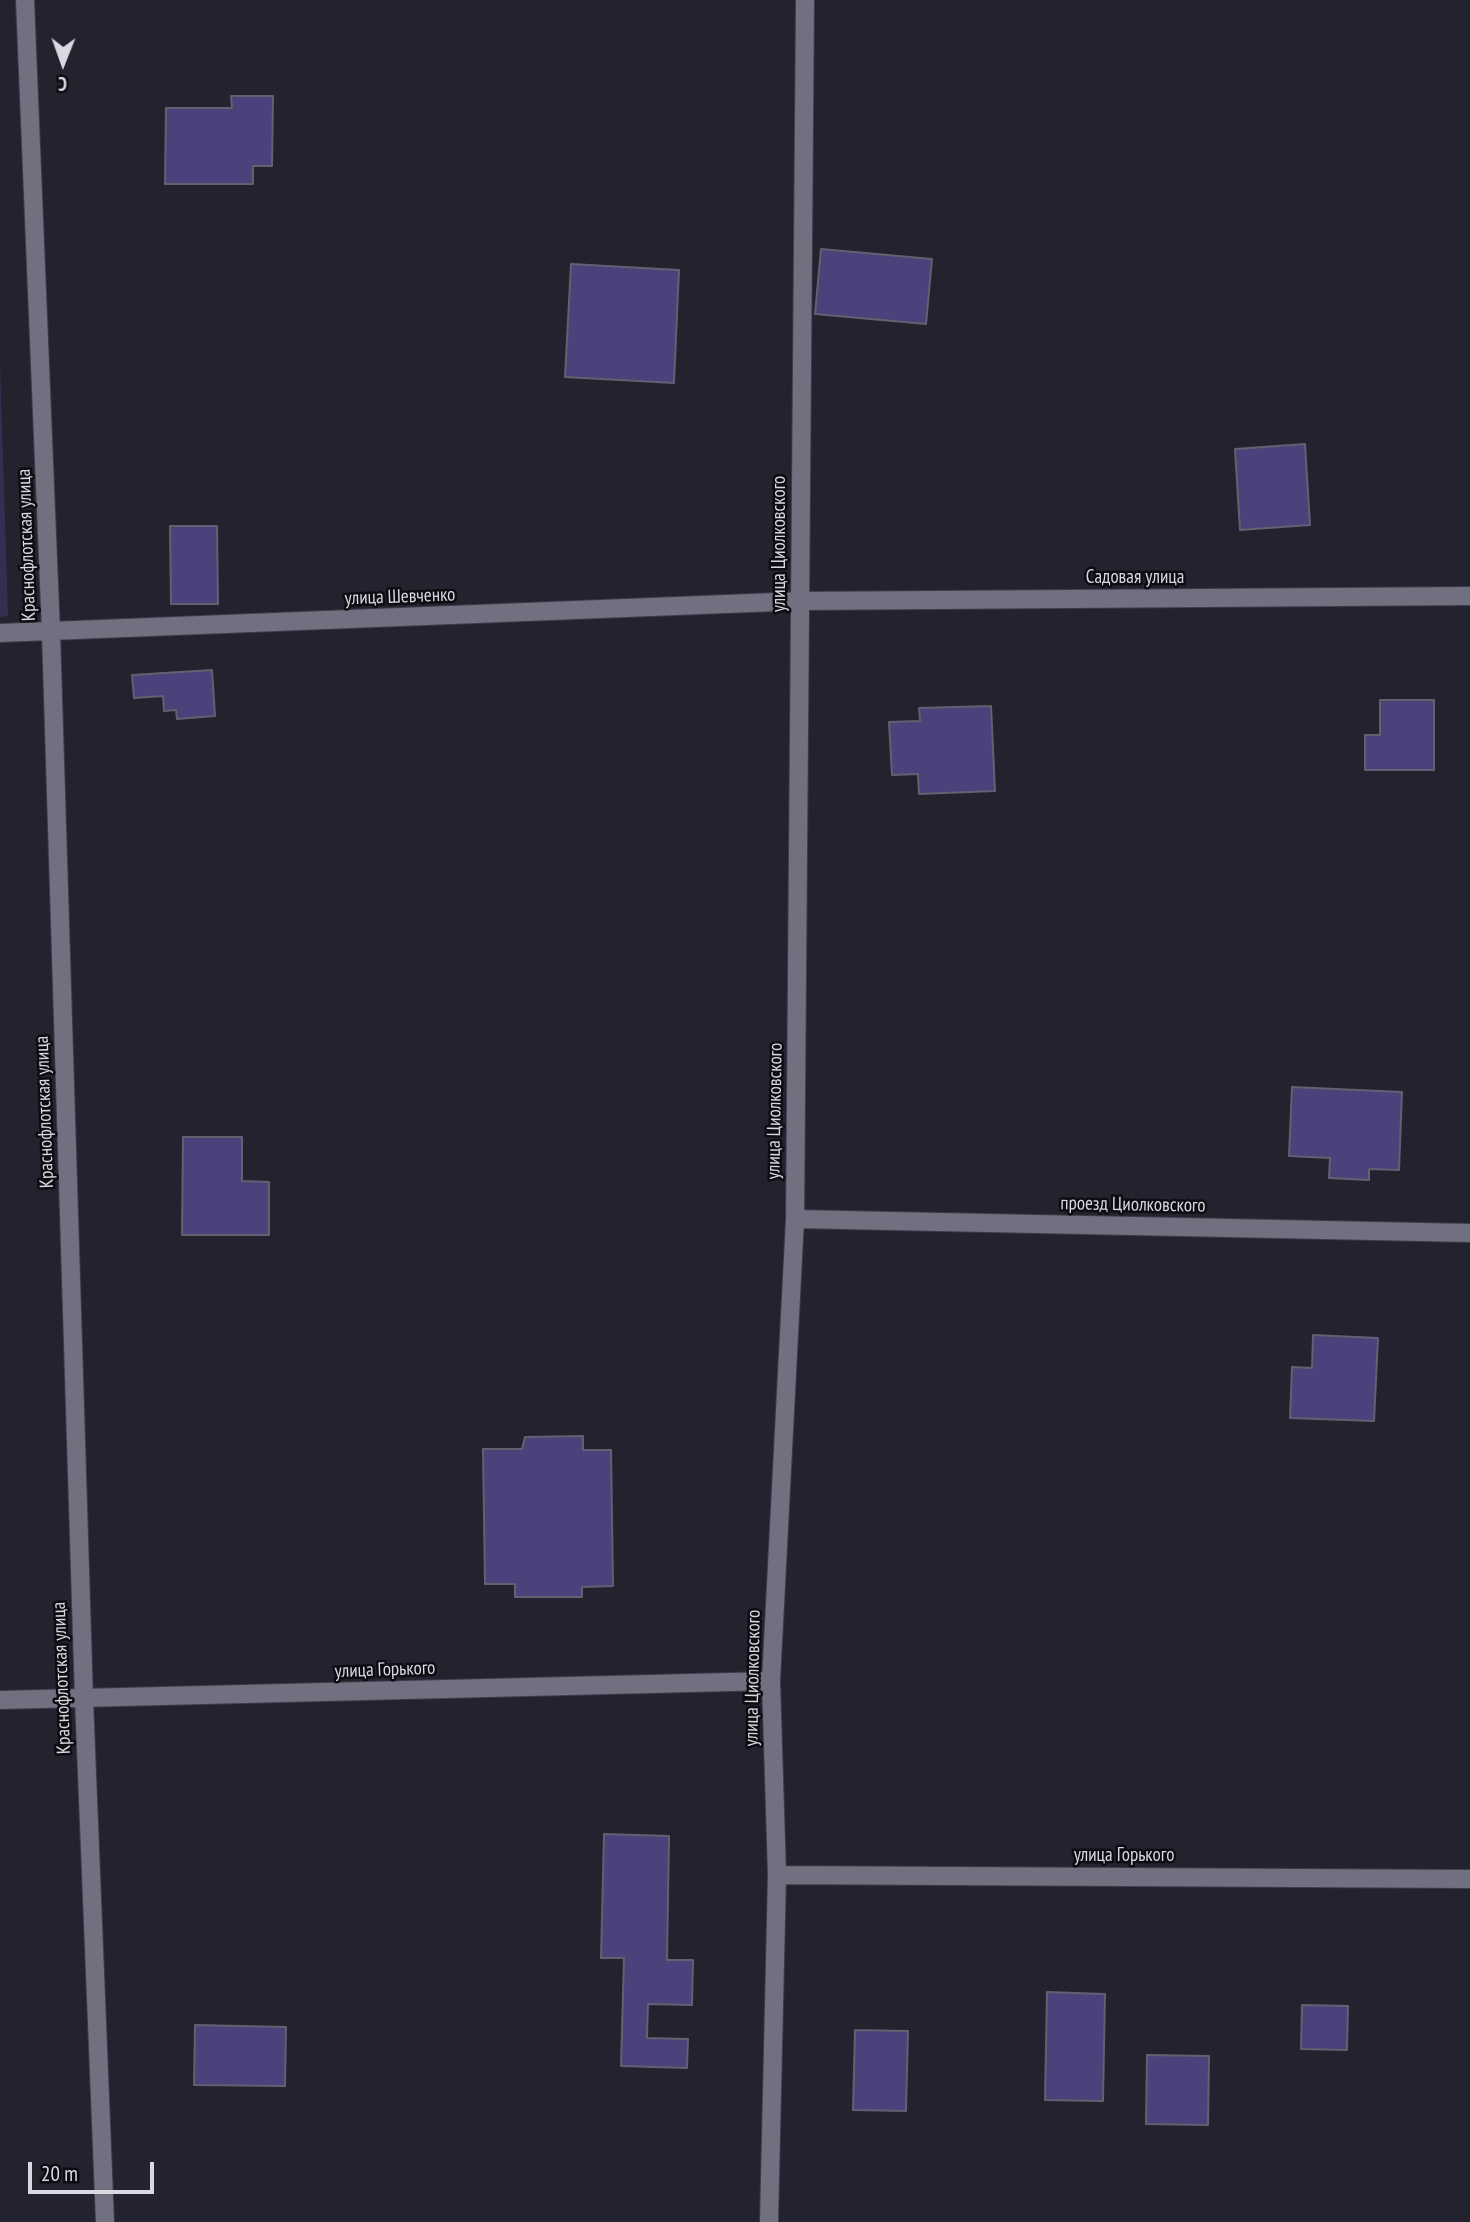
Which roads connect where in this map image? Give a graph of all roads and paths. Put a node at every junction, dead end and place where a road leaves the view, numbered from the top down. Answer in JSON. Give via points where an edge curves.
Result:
{"nodes":[{"id":1,"x":25,"y":0,"type":"edge"},
{"id":2,"x":805,"y":0,"type":"edge"},
{"id":3,"x":1470,"y":596,"type":"edge"},
{"id":4,"x":801,"y":601,"type":"junction"},
{"id":5,"x":51,"y":632,"type":"junction"},
{"id":6,"x":0,"y":633,"type":"edge"},
{"id":7,"x":795,"y":1219,"type":"junction"},
{"id":8,"x":1470,"y":1233,"type":"edge"},
{"id":9,"x":771,"y":1681,"type":"junction"},
{"id":10,"x":83,"y":1699,"type":"junction"},
{"id":11,"x":0,"y":1700,"type":"edge"},
{"id":12,"x":777,"y":1875,"type":"junction"},
{"id":13,"x":1470,"y":1879,"type":"edge"},
{"id":14,"x":105,"y":2222,"type":"edge"},
{"id":15,"x":769,"y":2222,"type":"edge"}],
"edges":[{"from":1,"to":5,"type":"street","name":"Краснофлотская улица"},
{"from":2,"to":4,"type":"street","name":"улица Циолковского"},
{"from":3,"to":4,"type":"street","name":"Садовая улица"},
{"from":4,"to":5,"type":"street","name":"улица Шевченко"},
{"from":4,"to":7,"type":"street","name":"улица Циолковского"},
{"from":5,"to":6,"type":"street","name":"улица Шевченко"},
{"from":5,"to":10,"type":"street","name":"Краснофлотская улица"},
{"from":7,"to":8,"type":"street","name":"проезд Циолковского"},
{"from":7,"to":9,"type":"street","name":"улица Циолковского"},
{"from":9,"to":10,"type":"street","name":"улица Горького"},
{"from":9,"to":12,"type":"street","name":"улица Циолковского"},
{"from":10,"to":11,"type":"street","name":"улица Горького"},
{"from":10,"to":14,"type":"street","name":"Краснофлотская улица"},
{"from":12,"to":13,"type":"street","name":"улица Горького"},
{"from":12,"to":15,"type":"street","name":"улица Циолковского"}]}
